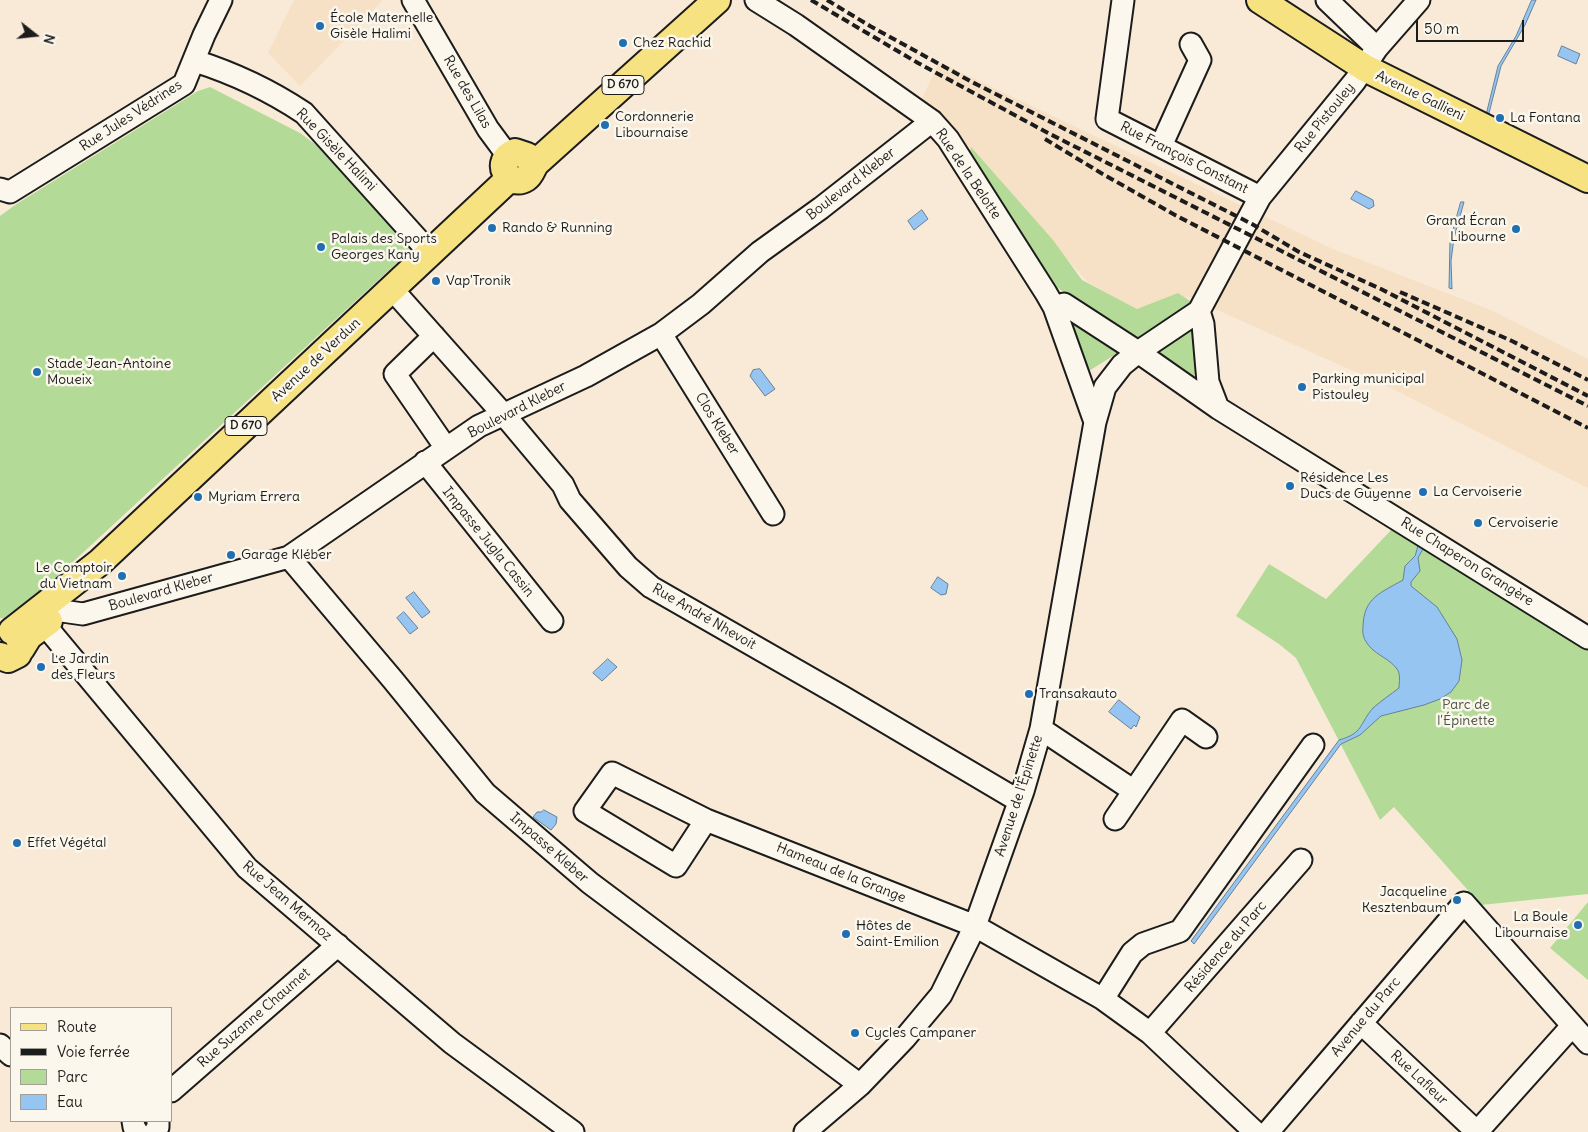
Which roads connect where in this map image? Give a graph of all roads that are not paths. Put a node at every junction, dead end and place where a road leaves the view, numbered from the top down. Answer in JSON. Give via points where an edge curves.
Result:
{"nodes":[{"id":1,"x":221,"y":0,"type":"edge"},
{"id":2,"x":414,"y":0,"type":"edge"},
{"id":3,"x":697,"y":0,"type":"edge"},
{"id":4,"x":717,"y":0,"type":"edge"},
{"id":5,"x":756,"y":0,"type":"edge"},
{"id":6,"x":1124,"y":0,"type":"edge"},
{"id":7,"x":1260,"y":0,"type":"edge"},
{"id":8,"x":1327,"y":0,"type":"edge"},
{"id":9,"x":1420,"y":0,"type":"edge"},
{"id":10,"x":1191,"y":44,"type":"dead end"},
{"id":11,"x":1371,"y":58,"type":"junction"},
{"id":12,"x":195,"y":61,"type":"junction"},
{"id":13,"x":932,"y":121,"type":"junction"},
{"id":14,"x":1161,"y":146,"type":"junction"},
{"id":15,"x":518,"y":164,"type":"junction"},
{"id":16,"x":1582,"y":171,"type":"edge"},
{"id":17,"x":0,"y":189,"type":"edge"},
{"id":18,"x":1255,"y":206,"type":"junction"},
{"id":19,"x":430,"y":254,"type":"junction"},
{"id":20,"x":392,"y":289,"type":"junction"},
{"id":21,"x":1050,"y":300,"type":"junction"},
{"id":22,"x":1200,"y":311,"type":"junction"},
{"id":23,"x":661,"y":334,"type":"junction"},
{"id":24,"x":434,"y":336,"type":"junction"},
{"id":25,"x":1138,"y":352,"type":"junction"},
{"id":26,"x":1080,"y":381,"type":"junction"},
{"id":27,"x":1218,"y":408,"type":"junction"},
{"id":28,"x":504,"y":414,"type":"junction"},
{"id":29,"x":1094,"y":422,"type":"junction"},
{"id":30,"x":446,"y":448,"type":"junction"},
{"id":31,"x":425,"y":462,"type":"junction"},
{"id":32,"x":773,"y":514,"type":"dead end"},
{"id":33,"x":289,"y":557,"type":"junction"},
{"id":34,"x":100,"y":562,"type":"junction"},
{"id":35,"x":53,"y":618,"type":"junction"},
{"id":36,"x":552,"y":621,"type":"dead end"},
{"id":37,"x":1588,"y":638,"type":"edge"},
{"id":38,"x":7,"y":649,"type":"edge"},
{"id":39,"x":1040,"y":728,"type":"junction"},
{"id":40,"x":1206,"y":737,"type":"dead end"},
{"id":41,"x":1313,"y":745,"type":"dead end"},
{"id":42,"x":1134,"y":791,"type":"junction"},
{"id":43,"x":1019,"y":801,"type":"junction"},
{"id":44,"x":1115,"y":819,"type":"dead end"},
{"id":45,"x":706,"y":820,"type":"junction"},
{"id":46,"x":1301,"y":860,"type":"dead end"},
{"id":47,"x":975,"y":926,"type":"junction"},
{"id":48,"x":338,"y":945,"type":"junction"},
{"id":49,"x":1102,"y":999,"type":"junction"},
{"id":50,"x":1361,"y":1023,"type":"junction"},
{"id":51,"x":1572,"y":1026,"type":"junction"},
{"id":52,"x":1150,"y":1034,"type":"junction"},
{"id":53,"x":1588,"y":1044,"type":"edge"},
{"id":54,"x":0,"y":1046,"type":"edge"},
{"id":55,"x":10,"y":1054,"type":"edge"},
{"id":56,"x":860,"y":1085,"type":"junction"},
{"id":57,"x":172,"y":1090,"type":"edge"},
{"id":58,"x":573,"y":1132,"type":"edge"},
{"id":59,"x":805,"y":1132,"type":"edge"},
{"id":60,"x":1255,"y":1132,"type":"edge"},
{"id":61,"x":1268,"y":1132,"type":"edge"},
{"id":62,"x":1477,"y":1132,"type":"edge"}],
"edges":[{"from":1,"to":12,"type":"street","name":"Rue Jules Védrines"},
{"from":2,"to":15,"type":"street","name":"Rue des Lilas","via":[[488,129]]},
{"from":3,"to":15,"type":"main road","name":"Avenue de Verdun","number":"D 670","via":[[637,60]]},
{"from":4,"to":15,"type":"main road","name":"Avenue de Verdun","number":"D 670"},
{"from":5,"to":13,"type":"street","name":"Rue de la Belotte"},
{"from":6,"to":14,"type":"street","name":"Rue François Constant","via":[[1107,119]]},
{"from":7,"to":11,"type":"main road","name":"Avenue Gallieni"},
{"from":8,"to":11,"type":"street"},
{"from":9,"to":11,"type":"street","name":"Rue Pistouley"},
{"from":10,"to":14,"type":"street","via":[[1200,60]]},
{"from":11,"to":16,"type":"main road","name":"Avenue Gallieni"},
{"from":11,"to":18,"type":"street","name":"Rue Pistouley"},
{"from":12,"to":17,"type":"street","name":"Rue Jules Védrines","via":[[184,84],[10,192]]},
{"from":12,"to":19,"type":"street","name":"Rue Gisèle Halimi","via":[[240,78],[304,113]]},
{"from":13,"to":21,"type":"street","name":"Rue de la Belotte","via":[[948,139]]},
{"from":13,"to":23,"type":"street","name":"Boulevard Kleber","via":[[760,252]]},
{"from":14,"to":18,"type":"street","name":"Rue François Constant"},
{"from":15,"to":19,"type":"main road","name":"Avenue de Verdun","number":"D 670"},
{"from":18,"to":22,"type":"street","name":"Avenue de l'Épinette"},
{"from":19,"to":20,"type":"main road","name":"Avenue de Verdun","number":"D 670"},
{"from":20,"to":24,"type":"street","name":"Rue André Nhevoit"},
{"from":20,"to":34,"type":"main road","name":"Avenue de Verdun","number":"D 670"},
{"from":21,"to":25,"type":"street","via":[[1064,304]]},
{"from":21,"to":26,"type":"street","name":"Rue de la Belotte"},
{"from":22,"to":25,"type":"street","name":"Avenue de l'Épinette"},
{"from":22,"to":27,"type":"street","via":[[1208,382]]},
{"from":23,"to":28,"type":"street","name":"Boulevard Kleber","via":[[586,376]]},
{"from":23,"to":32,"type":"street","name":"Clos Kleber"},
{"from":24,"to":28,"type":"street","name":"Rue André Nhevoit"},
{"from":24,"to":30,"type":"street","via":[[395,374]]},
{"from":25,"to":26,"type":"street","name":"Avenue de l'Épinette"},
{"from":25,"to":27,"type":"street","name":"Rue Chaperon Grangère"},
{"from":25,"to":29,"type":"street","name":"Avenue de l'Épinette","via":[[1122,365],[1105,387]]},
{"from":26,"to":29,"type":"street","name":"Rue de la Belotte"},
{"from":27,"to":37,"type":"street","name":"Rue Chaperon Grangère"},
{"from":28,"to":30,"type":"street","name":"Boulevard Kleber"},
{"from":28,"to":43,"type":"street","name":"Rue André Nhevoit","via":[[563,485],[570,500],[628,567],[651,587]]},
{"from":29,"to":39,"type":"street","name":"Avenue de l'Épinette"},
{"from":30,"to":31,"type":"street","name":"Boulevard Kleber"},
{"from":31,"to":33,"type":"street","name":"Boulevard Kleber"},
{"from":31,"to":36,"type":"street","name":"Impasse Jugla Cassin"},
{"from":33,"to":35,"type":"street","name":"Boulevard Kleber","via":[[83,614]]},
{"from":33,"to":56,"type":"street","name":"Impasse Kleber","via":[[485,793],[590,883]]},
{"from":34,"to":35,"type":"main road","name":"Avenue de Verdun","number":"D 670"},
{"from":34,"to":38,"type":"main road","name":"Avenue de Verdun","number":"D 670"},
{"from":35,"to":38,"type":"main road","name":"Avenue de Verdun","number":"D 670"},
{"from":35,"to":48,"type":"street","name":"Rue Jean Mermoz","via":[[248,868]]},
{"from":39,"to":42,"type":"street"},
{"from":39,"to":43,"type":"street","name":"Avenue de l'Épinette"},
{"from":40,"to":42,"type":"street","via":[[1182,720]]},
{"from":41,"to":49,"type":"street","via":[[1180,931],[1143,944],[1132,953]]},
{"from":42,"to":44,"type":"street"},
{"from":43,"to":47,"type":"street","name":"Avenue de l'Épinette"},
{"from":45,"to":45,"type":"street","name":"Hameau de la Grange","via":[[612,773],[586,811],[676,866]]},
{"from":45,"to":47,"type":"street","name":"Hameau de la Grange"},
{"from":46,"to":52,"type":"street","name":"Résidence du Parc"},
{"from":47,"to":49,"type":"street","name":"Hameau de la Grange"},
{"from":47,"to":56,"type":"street","name":"Avenue de l'Épinette","via":[[941,995]]},
{"from":48,"to":57,"type":"street","name":"Rue Suzanne Chaumet"},
{"from":48,"to":58,"type":"street","name":"Rue Jean Mermoz","via":[[452,1043]]},
{"from":49,"to":52,"type":"street","name":"Hameau de la Grange"},
{"from":50,"to":51,"type":"street","name":"Avenue du Parc","via":[[1464,903]]},
{"from":50,"to":61,"type":"street","name":"Avenue du Parc"},
{"from":50,"to":62,"type":"street","name":"Rue Lafleur"},
{"from":51,"to":53,"type":"street"},
{"from":51,"to":62,"type":"street"},
{"from":52,"to":60,"type":"street","name":"Hameau de la Grange"},
{"from":54,"to":55,"type":"street"},
{"from":56,"to":59,"type":"street","name":"Avenue de l'Épinette"}]}
